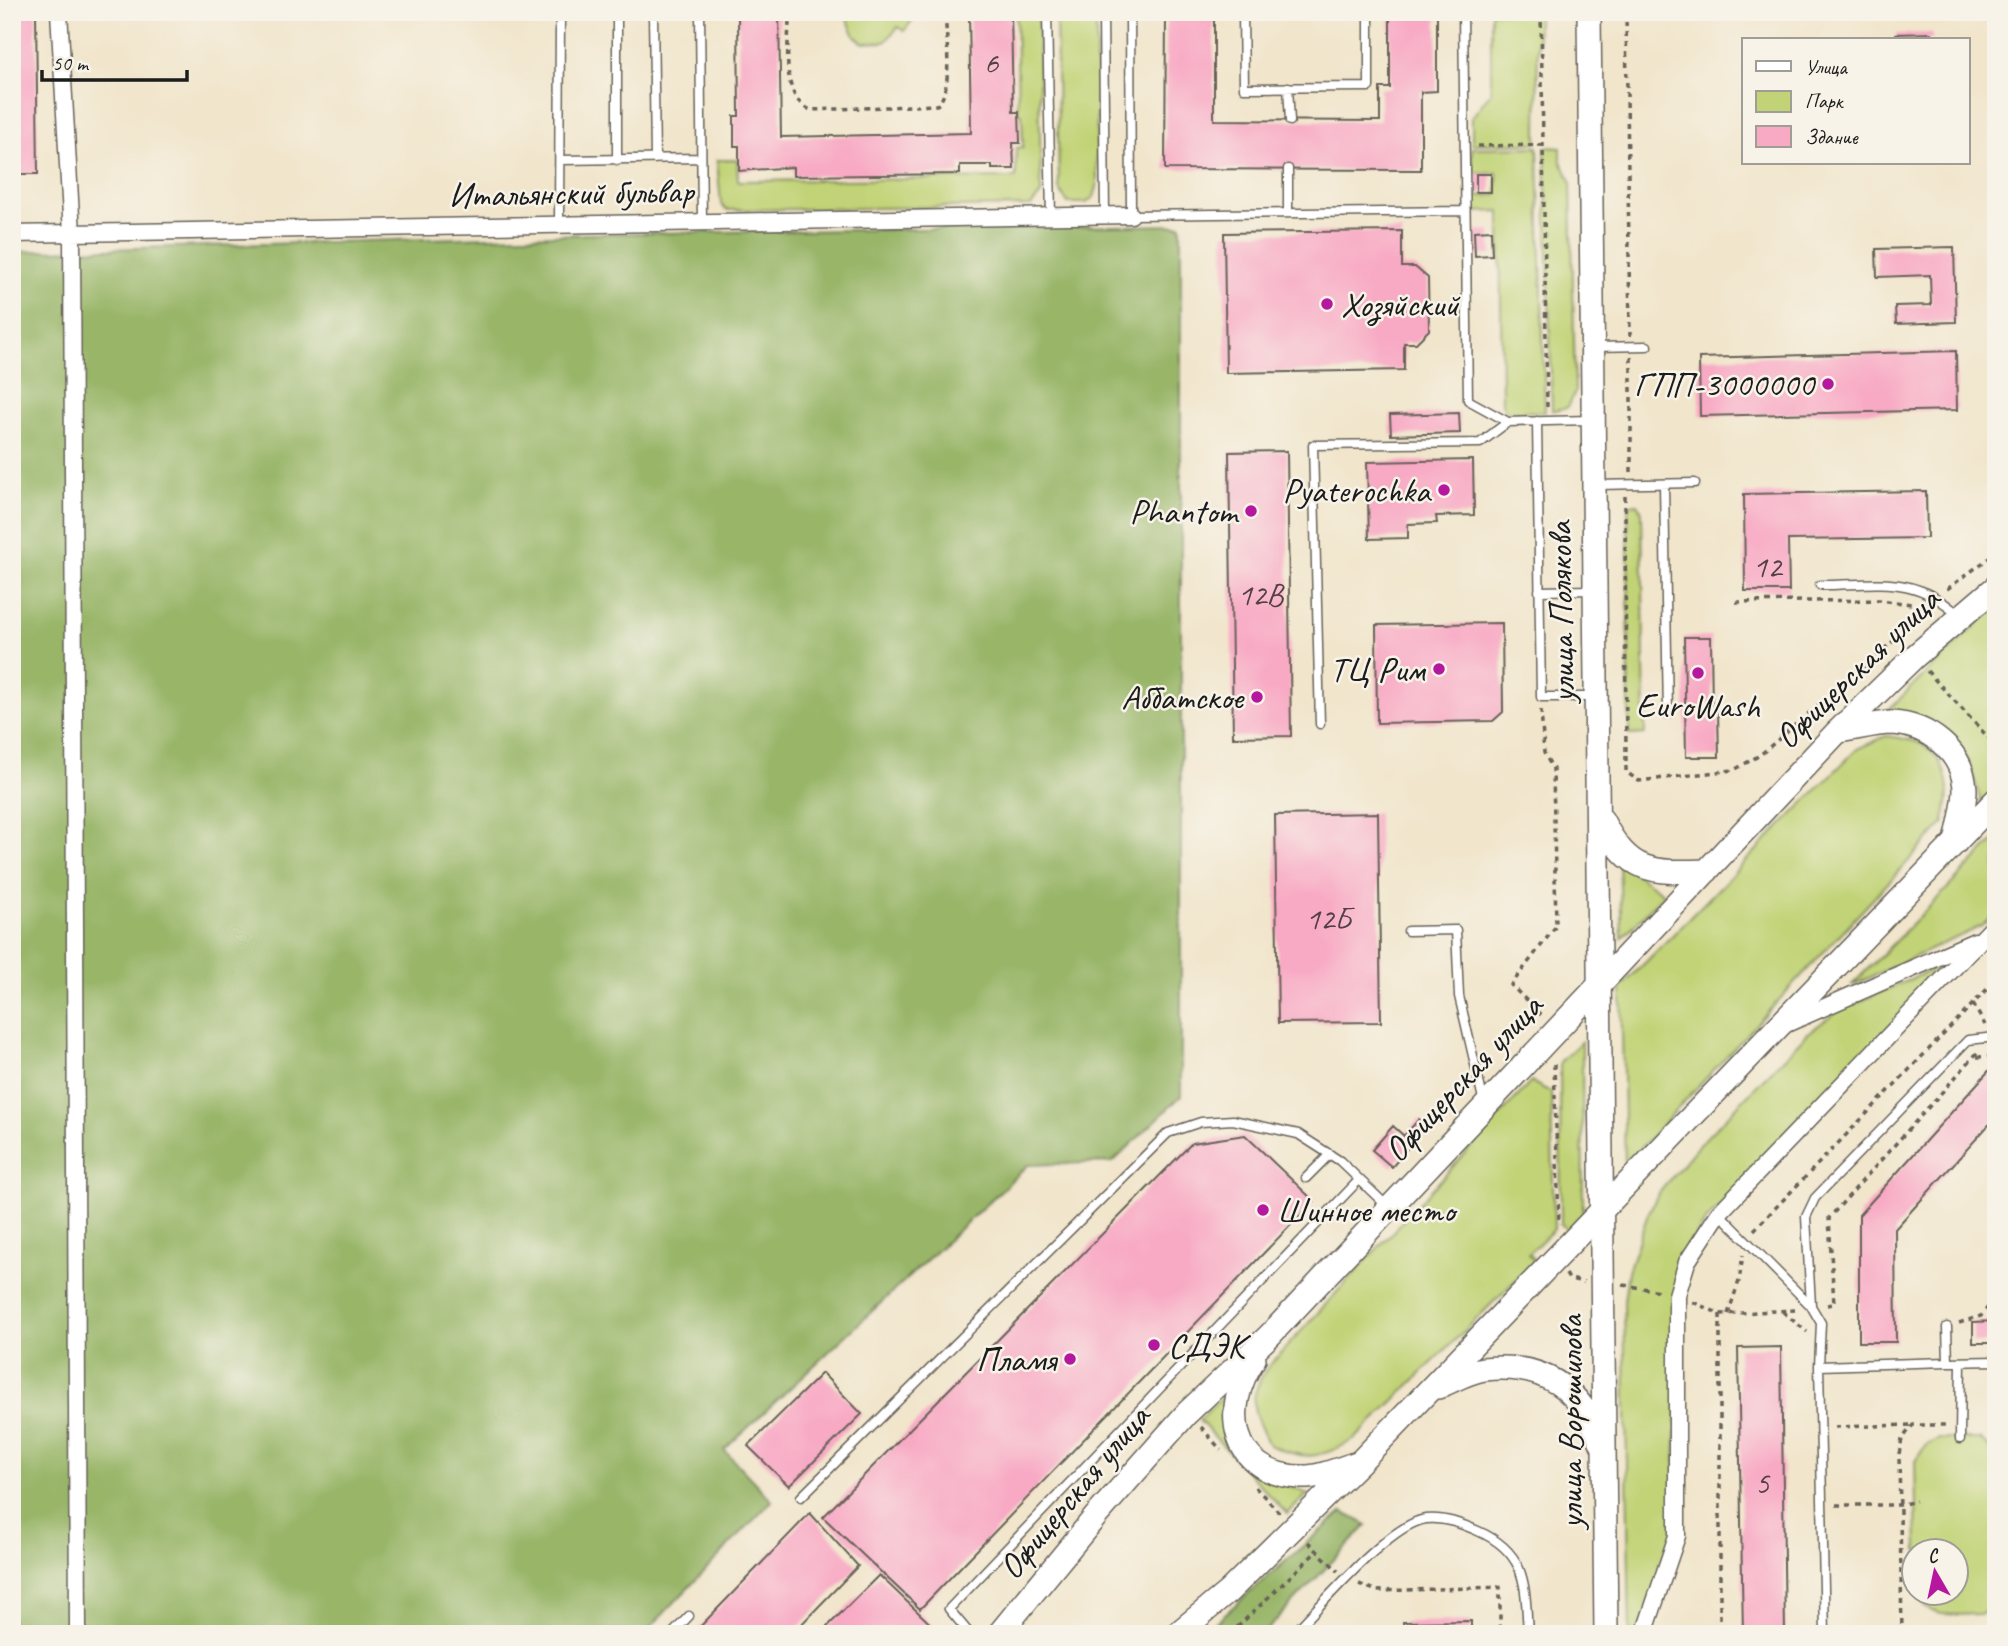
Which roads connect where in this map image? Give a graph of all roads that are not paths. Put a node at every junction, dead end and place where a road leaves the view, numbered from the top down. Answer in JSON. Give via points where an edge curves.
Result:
{"nodes":[{"id":1,"x":59,"y":12,"type":"edge"},
{"id":2,"x":561,"y":12,"type":"edge"},
{"id":3,"x":617,"y":12,"type":"edge"},
{"id":4,"x":653,"y":12,"type":"edge"},
{"id":5,"x":700,"y":12,"type":"edge"},
{"id":6,"x":1047,"y":12,"type":"edge"},
{"id":7,"x":1103,"y":12,"type":"edge"},
{"id":8,"x":1130,"y":12,"type":"edge"},
{"id":9,"x":1243,"y":12,"type":"edge"},
{"id":10,"x":1369,"y":12,"type":"edge"},
{"id":11,"x":1463,"y":12,"type":"edge"},
{"id":12,"x":1589,"y":12,"type":"edge"},
{"id":13,"x":1289,"y":87,"type":"junction"},
{"id":14,"x":1290,"y":121,"type":"dead end"},
{"id":15,"x":701,"y":158,"type":"junction"},
{"id":16,"x":655,"y":159,"type":"junction"},
{"id":17,"x":560,"y":160,"type":"junction"},
{"id":18,"x":617,"y":160,"type":"junction"},
{"id":19,"x":1288,"y":169,"type":"dead end"},
{"id":20,"x":1464,"y":211,"type":"junction"},
{"id":21,"x":1288,"y":214,"type":"junction"},
{"id":22,"x":1131,"y":215,"type":"junction"},
{"id":23,"x":1105,"y":216,"type":"junction"},
{"id":24,"x":1051,"y":217,"type":"junction"},
{"id":25,"x":702,"y":223,"type":"junction"},
{"id":26,"x":559,"y":225,"type":"junction"},
{"id":27,"x":72,"y":233,"type":"junction"},
{"id":28,"x":12,"y":234,"type":"edge"},
{"id":29,"x":1593,"y":346,"type":"junction"},
{"id":30,"x":1647,"y":346,"type":"dead end"},
{"id":31,"x":1594,"y":420,"type":"junction"},
{"id":32,"x":1537,"y":421,"type":"junction"},
{"id":33,"x":1508,"y":422,"type":"junction"},
{"id":34,"x":1695,"y":483,"type":"dead end"},
{"id":35,"x":1664,"y":484,"type":"junction"},
{"id":36,"x":1594,"y":485,"type":"junction"},
{"id":37,"x":1820,"y":584,"type":"dead end"},
{"id":38,"x":1996,"y":587,"type":"edge"},
{"id":39,"x":1596,"y":590,"type":"junction"},
{"id":40,"x":1539,"y":591,"type":"junction"},
{"id":41,"x":1960,"y":616,"type":"junction"},
{"id":42,"x":1597,"y":697,"type":"junction"},
{"id":43,"x":1668,"y":714,"type":"dead end"},
{"id":44,"x":1320,"y":724,"type":"dead end"},
{"id":45,"x":1838,"y":731,"type":"junction"},
{"id":46,"x":1996,"y":800,"type":"edge"},
{"id":47,"x":1599,"y":814,"type":"junction"},
{"id":48,"x":1956,"y":842,"type":"junction"},
{"id":49,"x":1707,"y":871,"type":"junction"},
{"id":50,"x":1996,"y":924,"type":"edge"},
{"id":51,"x":1408,"y":931,"type":"dead end"},
{"id":52,"x":1982,"y":938,"type":"junction"},
{"id":53,"x":1599,"y":984,"type":"junction"},
{"id":54,"x":1776,"y":1029,"type":"junction"},
{"id":55,"x":1996,"y":1037,"type":"edge"},
{"id":56,"x":1484,"y":1106,"type":"junction"},
{"id":57,"x":1330,"y":1154,"type":"junction"},
{"id":58,"x":1306,"y":1178,"type":"dead end"},
{"id":59,"x":1359,"y":1181,"type":"junction"},
{"id":60,"x":1389,"y":1208,"type":"junction"},
{"id":61,"x":1602,"y":1210,"type":"junction"},
{"id":62,"x":1719,"y":1213,"type":"junction"},
{"id":63,"x":1811,"y":1306,"type":"junction"},
{"id":64,"x":1947,"y":1327,"type":"road end"},
{"id":65,"x":1269,"y":1336,"type":"junction"},
{"id":66,"x":1996,"y":1361,"type":"edge"},
{"id":67,"x":1948,"y":1362,"type":"junction"},
{"id":68,"x":1961,"y":1362,"type":"junction"},
{"id":69,"x":1819,"y":1366,"type":"junction"},
{"id":70,"x":1427,"y":1392,"type":"junction"},
{"id":71,"x":1960,"y":1439,"type":"dead end"},
{"id":72,"x":1605,"y":1453,"type":"junction"},
{"id":73,"x":1360,"y":1462,"type":"junction"},
{"id":74,"x":801,"y":1497,"type":"dead end"},
{"id":75,"x":690,"y":1616,"type":"dead end"},
{"id":76,"x":78,"y":1634,"type":"edge"},
{"id":77,"x":672,"y":1634,"type":"edge"},
{"id":78,"x":970,"y":1634,"type":"edge"},
{"id":79,"x":999,"y":1634,"type":"edge"},
{"id":80,"x":1177,"y":1634,"type":"edge"},
{"id":81,"x":1293,"y":1634,"type":"edge"},
{"id":82,"x":1528,"y":1634,"type":"edge"},
{"id":83,"x":1606,"y":1634,"type":"edge"},
{"id":84,"x":1644,"y":1634,"type":"edge"},
{"id":85,"x":1825,"y":1634,"type":"edge"}],
"edges":[{"from":1,"to":27,"type":"street"},
{"from":2,"to":17,"type":"lane"},
{"from":3,"to":18,"type":"lane"},
{"from":4,"to":16,"type":"lane"},
{"from":5,"to":15,"type":"lane"},
{"from":6,"to":24,"type":"lane"},
{"from":7,"to":23,"type":"lane"},
{"from":8,"to":22,"type":"lane"},
{"from":9,"to":13,"type":"lane","via":[[1244,88]]},
{"from":10,"to":13,"type":"lane","via":[[1369,87]]},
{"from":11,"to":20,"type":"lane"},
{"from":12,"to":29,"type":"main road","name":"улица Полякова"},
{"from":13,"to":14,"type":"lane"},
{"from":15,"to":16,"type":"lane"},
{"from":15,"to":25,"type":"lane"},
{"from":16,"to":18,"type":"lane"},
{"from":17,"to":18,"type":"lane"},
{"from":17,"to":26,"type":"lane"},
{"from":19,"to":21,"type":"lane"},
{"from":20,"to":21,"type":"lane"},
{"from":20,"to":33,"type":"lane","via":[[1468,400]]},
{"from":21,"to":22,"type":"lane"},
{"from":22,"to":23,"type":"street","name":"Итальянский бульвар"},
{"from":23,"to":24,"type":"street","name":"Итальянский бульвар"},
{"from":24,"to":25,"type":"street","name":"Итальянский бульвар"},
{"from":25,"to":26,"type":"street","name":"Итальянский бульвар"},
{"from":26,"to":27,"type":"street","name":"Итальянский бульвар"},
{"from":27,"to":28,"type":"street","name":"Итальянский бульвар"},
{"from":27,"to":76,"type":"street"},
{"from":29,"to":30,"type":"lane"},
{"from":29,"to":31,"type":"main road","name":"улица Полякова"},
{"from":31,"to":32,"type":"lane"},
{"from":31,"to":36,"type":"main road","name":"улица Полякова"},
{"from":32,"to":33,"type":"lane"},
{"from":32,"to":40,"type":"lane"},
{"from":33,"to":44,"type":"lane","via":[[1480,443],[1313,445]]},
{"from":34,"to":35,"type":"lane"},
{"from":35,"to":36,"type":"lane"},
{"from":35,"to":43,"type":"lane"},
{"from":36,"to":39,"type":"main road","name":"улица Полякова"},
{"from":37,"to":41,"type":"lane","via":[[1911,585],[1938,596]]},
{"from":38,"to":41,"type":"main road","name":"Офицерская улица"},
{"from":39,"to":40,"type":"lane"},
{"from":39,"to":42,"type":"main road","name":"улица Полякова"},
{"from":40,"to":42,"type":"lane","via":[[1541,697]]},
{"from":41,"to":45,"type":"main road","name":"Офицерская улица"},
{"from":42,"to":47,"type":"main road","name":"улица Полякова"},
{"from":45,"to":48,"type":"main road","via":[[1891,723],[1923,730],[1939,740],[1955,757],[1965,789]]},
{"from":45,"to":49,"type":"main road","name":"Офицерская улица"},
{"from":46,"to":48,"type":"main road"},
{"from":47,"to":49,"type":"main road","via":[[1614,845],[1633,863],[1666,873]]},
{"from":47,"to":53,"type":"main road","name":"улица Полякова"},
{"from":48,"to":54,"type":"main road"},
{"from":49,"to":53,"type":"main road","name":"Офицерская улица"},
{"from":50,"to":52,"type":"street"},
{"from":51,"to":56,"type":"lane","via":[[1456,930],[1459,996]]},
{"from":52,"to":54,"type":"street"},
{"from":52,"to":62,"type":"street"},
{"from":53,"to":56,"type":"main road","name":"Офицерская улица"},
{"from":53,"to":61,"type":"main road","name":"улица Полякова"},
{"from":54,"to":61,"type":"main road"},
{"from":55,"to":63,"type":"lane","via":[[1968,1040],[1815,1198],[1806,1217]]},
{"from":56,"to":60,"type":"main road","name":"Офицерская улица"},
{"from":57,"to":58,"type":"lane"},
{"from":57,"to":59,"type":"lane"},
{"from":57,"to":74,"type":"lane","via":[[1298,1134],[1233,1120],[1201,1122],[1168,1133]]},
{"from":59,"to":60,"type":"lane"},
{"from":59,"to":78,"type":"lane","via":[[949,1609]]},
{"from":60,"to":65,"type":"main road","name":"Офицерская улица"},
{"from":61,"to":70,"type":"main road"},
{"from":61,"to":72,"type":"main road","name":"улица Ворошилова"},
{"from":62,"to":63,"type":"lane"},
{"from":62,"to":84,"type":"street","via":[[1687,1262],[1677,1295],[1677,1536]]},
{"from":63,"to":69,"type":"lane","via":[[1821,1323]]},
{"from":64,"to":67,"type":"lane"},
{"from":65,"to":73,"type":"main road","via":[[1242,1377],[1233,1412],[1242,1447],[1266,1470],[1300,1478]]},
{"from":65,"to":79,"type":"main road","name":"Офицерская улица","via":[[1187,1413]]},
{"from":66,"to":68,"type":"lane"},
{"from":67,"to":68,"type":"lane"},
{"from":67,"to":69,"type":"lane"},
{"from":68,"to":71,"type":"lane"},
{"from":69,"to":85,"type":"lane"},
{"from":70,"to":72,"type":"main road","via":[[1481,1369],[1518,1368],[1563,1384],[1592,1419]]},
{"from":70,"to":73,"type":"main road"},
{"from":72,"to":83,"type":"main road","name":"улица Ворошилова"},
{"from":73,"to":80,"type":"main road","via":[[1228,1592]]},
{"from":75,"to":77,"type":"lane"},
{"from":81,"to":82,"type":"lane","via":[[1393,1532],[1426,1519],[1455,1521],[1501,1542],[1523,1574]]}]}
